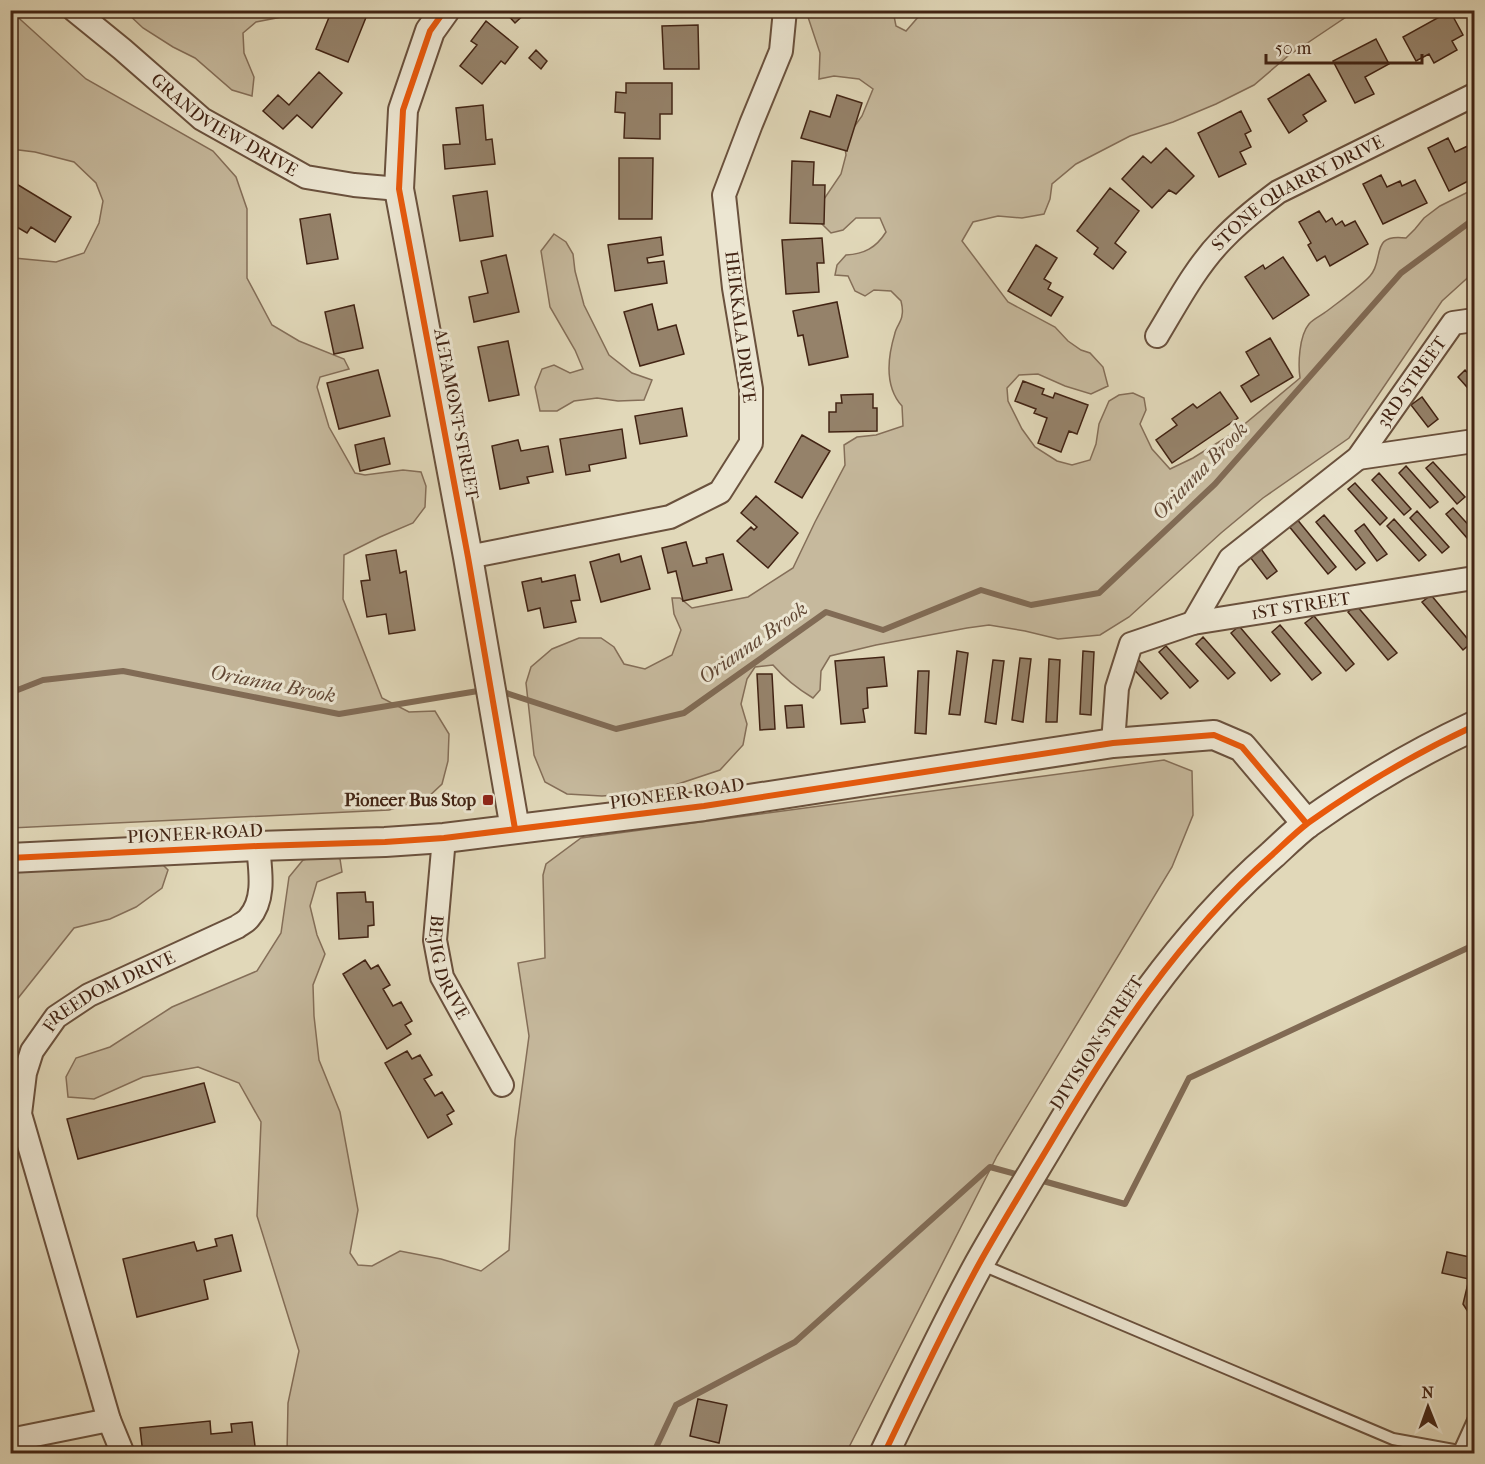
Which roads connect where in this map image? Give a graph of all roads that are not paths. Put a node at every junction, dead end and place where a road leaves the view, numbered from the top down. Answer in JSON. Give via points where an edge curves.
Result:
{"nodes":[{"id":1,"x":74,"y":10,"type":"edge"},
{"id":2,"x":445,"y":10,"type":"edge"},
{"id":3,"x":785,"y":10,"type":"edge"},
{"id":4,"x":1474,"y":94,"type":"edge"},
{"id":5,"x":399,"y":189,"type":"junction"},
{"id":6,"x":1474,"y":320,"type":"edge"},
{"id":7,"x":1157,"y":336,"type":"dead end"},
{"id":8,"x":1474,"y":441,"type":"edge"},
{"id":9,"x":1358,"y":458,"type":"junction"},
{"id":10,"x":468,"y":556,"type":"junction"},
{"id":11,"x":1474,"y":578,"type":"edge"},
{"id":12,"x":1193,"y":623,"type":"junction"},
{"id":13,"x":1474,"y":726,"type":"edge"},
{"id":14,"x":1113,"y":742,"type":"junction"},
{"id":15,"x":1307,"y":824,"type":"junction"},
{"id":16,"x":515,"y":829,"type":"junction"},
{"id":17,"x":444,"y":838,"type":"junction"},
{"id":18,"x":258,"y":846,"type":"junction"},
{"id":19,"x":10,"y":858,"type":"edge"},
{"id":20,"x":502,"y":1085,"type":"dead end"},
{"id":21,"x":979,"y":1264,"type":"junction"},
{"id":22,"x":1474,"y":1418,"type":"edge"},
{"id":23,"x":109,"y":1420,"type":"junction"},
{"id":24,"x":10,"y":1440,"type":"edge"},
{"id":25,"x":123,"y":1454,"type":"edge"},
{"id":26,"x":884,"y":1454,"type":"edge"}],
"edges":[{"from":1,"to":5,"type":"street","name":"GRANDVIEW DRIVE","via":[[202,119],[306,177]]},
{"from":2,"to":5,"type":"street","name":"ALTAMONT STREET","via":[[430,31],[403,110]]},
{"from":3,"to":10,"type":"street","name":"HEIKKALA DRIVE","via":[[781,51],[724,195],[751,389],[750,443],[720,492],[670,517]]},
{"from":4,"to":7,"type":"street","name":"STONE QUARRY DRIVE","via":[[1278,192],[1251,212],[1220,242],[1189,281]]},
{"from":5,"to":10,"type":"street","name":"ALTAMONT STREET"},
{"from":6,"to":9,"type":"street","name":"3RD STREET","via":[[1453,323]]},
{"from":8,"to":9,"type":"street"},
{"from":9,"to":12,"type":"street","via":[[1230,559]]},
{"from":10,"to":16,"type":"street","name":"ALTAMONT STREET"},
{"from":11,"to":12,"type":"street","name":"1ST STREET"},
{"from":12,"to":14,"type":"street","name":"1ST STREET","via":[[1131,644],[1117,688]]},
{"from":13,"to":15,"type":"street","name":"DIVISION STREET","via":[[1382,774]]},
{"from":14,"to":15,"type":"street","name":"PIONEER ROAD","via":[[1214,735],[1242,747]]},
{"from":14,"to":16,"type":"street","name":"PIONEER ROAD","via":[[704,806]]},
{"from":15,"to":21,"type":"street","name":"DIVISION STREET","via":[[1197,930],[1151,987],[1084,1087]]},
{"from":16,"to":17,"type":"street","name":"PIONEER ROAD"},
{"from":17,"to":18,"type":"street","name":"PIONEER ROAD"},
{"from":17,"to":20,"type":"street","name":"BEJIG DRIVE","via":[[435,940],[442,977]]},
{"from":18,"to":19,"type":"street","name":"PIONEER ROAD"},
{"from":18,"to":23,"type":"street","name":"FREEDOM DRIVE","via":[[261,883],[256,908],[248,920],[65,1010],[37,1043],[25,1073],[20,1114]]},
{"from":21,"to":22,"type":"lane","via":[[1393,1439],[1459,1451]]},
{"from":21,"to":26,"type":"street","name":"DIVISION STREET"},
{"from":23,"to":24,"type":"street"},
{"from":23,"to":25,"type":"street","name":"FREEDOM DRIVE"}]}
